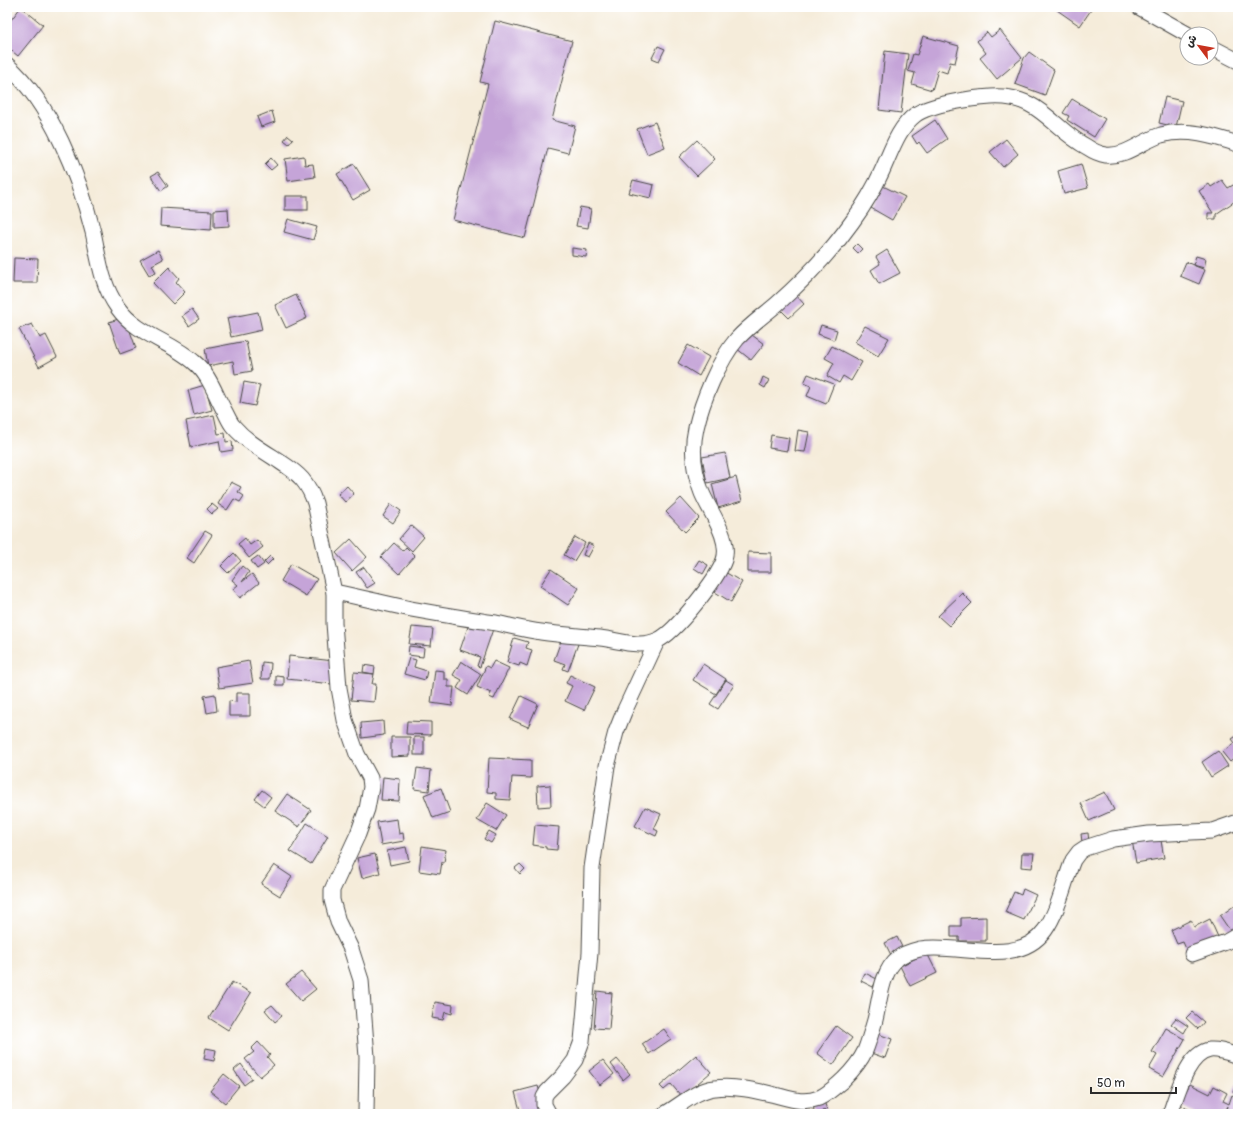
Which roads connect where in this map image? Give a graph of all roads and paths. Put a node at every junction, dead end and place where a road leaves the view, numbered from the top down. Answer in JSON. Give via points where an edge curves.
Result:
{"nodes":[{"id":1,"x":1139,"y":7,"type":"edge"},
{"id":2,"x":1179,"y":30,"type":"edge"},
{"id":3,"x":1219,"y":51,"type":"edge"},
{"id":4,"x":1238,"y":61,"type":"edge"},
{"id":5,"x":7,"y":65,"type":"edge"},
{"id":6,"x":1238,"y":144,"type":"edge"},
{"id":7,"x":334,"y":592,"type":"junction"},
{"id":8,"x":657,"y":641,"type":"junction"},
{"id":9,"x":1238,"y":822,"type":"edge"},
{"id":10,"x":1238,"y":935,"type":"edge"},
{"id":11,"x":1192,"y":954,"type":"dead end"},
{"id":12,"x":1238,"y":1056,"type":"edge"},
{"id":13,"x":366,"y":1114,"type":"edge"},
{"id":14,"x":550,"y":1114,"type":"edge"},
{"id":15,"x":665,"y":1114,"type":"edge"},
{"id":16,"x":1170,"y":1114,"type":"edge"}],
"edges":[{"from":1,"to":2,"type":"street"},
{"from":3,"to":4,"type":"street"},
{"from":5,"to":7,"type":"street","via":[[33,94],[48,117],[66,154],[84,202],[100,270],[119,309],[141,330],[194,361],[205,374],[232,424],[241,434],[302,479],[316,503]]},
{"from":6,"to":8,"type":"street","via":[[1200,134],[1178,132],[1160,135],[1121,153],[1105,154],[1077,141],[1033,105],[1018,99],[994,96],[941,105],[917,114],[897,137],[880,175],[853,221],[824,258],[806,278],[738,338],[722,362],[701,412],[693,454],[697,479],[721,531],[726,557],[702,595],[671,631]]},
{"from":7,"to":8,"type":"street","via":[[540,632],[642,644]]},
{"from":7,"to":13,"type":"street","via":[[339,688],[345,720],[357,754],[370,778],[371,787],[367,809],[358,834],[332,890],[338,922],[355,960],[362,986],[367,1057]]},
{"from":8,"to":14,"type":"street","via":[[624,712],[607,766],[592,868],[590,953],[582,1040],[575,1060],[546,1092],[544,1105]]},
{"from":9,"to":15,"type":"street","via":[[1212,831],[1149,834],[1113,839],[1085,848],[1073,860],[1050,922],[1037,940],[1029,945],[1004,951],[929,947],[905,953],[897,959],[887,974],[867,1046],[861,1058],[832,1090],[820,1097],[803,1102],[749,1090],[718,1087],[698,1093]]},
{"from":10,"to":11,"type":"street"},
{"from":12,"to":16,"type":"street","via":[[1209,1050],[1195,1058],[1187,1070]]}]}
